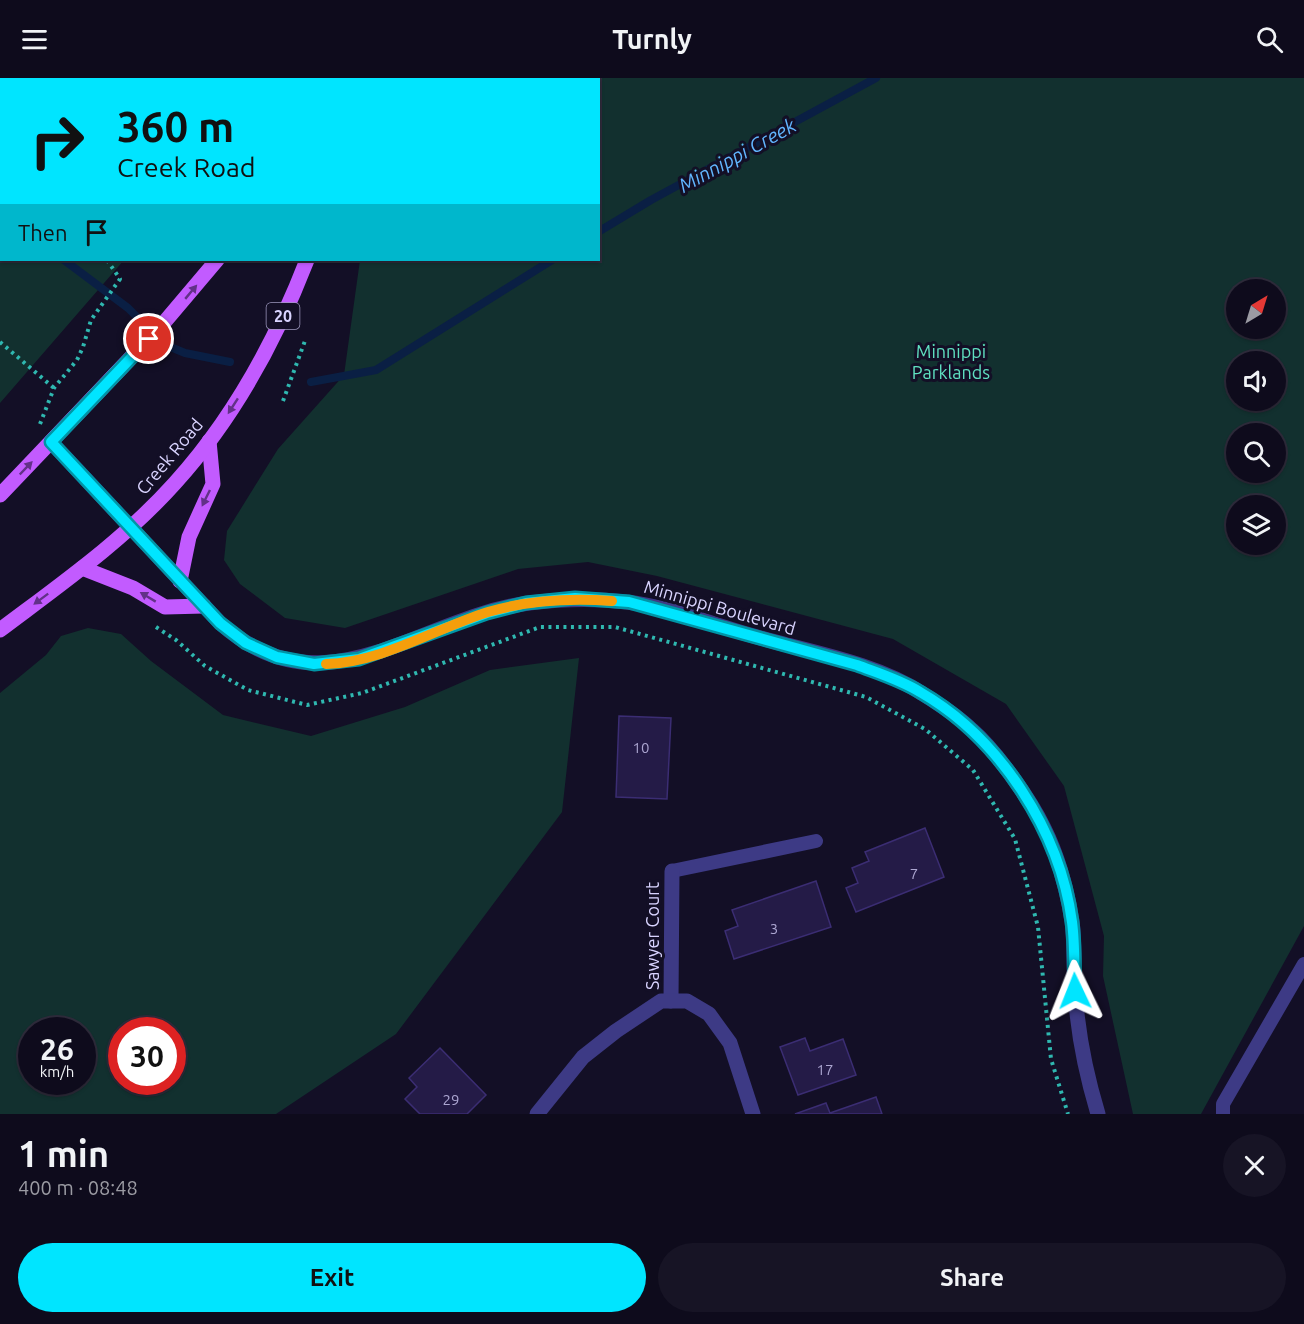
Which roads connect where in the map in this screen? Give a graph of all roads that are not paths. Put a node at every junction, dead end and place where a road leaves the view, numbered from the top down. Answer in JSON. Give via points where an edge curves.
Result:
{"nodes":[{"id":1,"x":215,"y":261,"type":"edge"},
{"id":2,"x":307,"y":261,"type":"edge"},
{"id":3,"x":209,"y":441,"type":"junction"},
{"id":4,"x":51,"y":442,"type":"junction"},
{"id":5,"x":0,"y":495,"type":"edge"},
{"id":6,"x":130,"y":527,"type":"junction"},
{"id":7,"x":82,"y":568,"type":"junction"},
{"id":8,"x":180,"y":581,"type":"junction"},
{"id":9,"x":204,"y":606,"type":"junction"},
{"id":10,"x":0,"y":630,"type":"edge"},
{"id":11,"x":816,"y":841,"type":"dead end"},
{"id":12,"x":672,"y":871,"type":"joint"},
{"id":13,"x":1304,"y":964,"type":"edge"},
{"id":14,"x":671,"y":1001,"type":"junction"},
{"id":15,"x":537,"y":1114,"type":"edge"},
{"id":16,"x":753,"y":1114,"type":"edge"},
{"id":17,"x":1098,"y":1114,"type":"edge"},
{"id":18,"x":1223,"y":1114,"type":"edge"}],
"edges":[{"from":4,"to":1,"type":"main road","one_way":true,"via":[[184,300]]},
{"from":2,"to":3,"type":"main road","name":"Creek Road","number":"20","one_way":true,"via":[[256,370]]},
{"from":3,"to":6,"type":"main road","name":"Creek Road","number":"20","via":[[175,483]]},
{"from":3,"to":8,"type":"main road","one_way":true,"via":[[213,484],[189,537]]},
{"from":5,"to":4,"type":"main road","one_way":true},
{"from":4,"to":6,"type":"street","name":"Minnippi Boulevard"},
{"from":6,"to":7,"type":"main road","name":"Creek Road","number":"20"},
{"from":6,"to":8,"type":"street","name":"Minnippi Boulevard"},
{"from":9,"to":7,"type":"main road","one_way":true,"via":[[165,607],[133,588]]},
{"from":7,"to":10,"type":"main road","name":"Creek Road","number":"20","one_way":true},
{"from":8,"to":9,"type":"street","name":"Minnippi Boulevard"},
{"from":9,"to":17,"type":"street","name":"Minnippi Boulevard","via":[[233,634],[261,651],[314,664],[359,659],[526,603],[575,598],[629,602],[857,665],[920,692],[973,730],[1044,827],[1072,922],[1075,991]]},
{"from":11,"to":12,"type":"lane"},
{"from":12,"to":14,"type":"street","name":"Sawyer Court"},
{"from":13,"to":18,"type":"lane","via":[[1223,1104]]},
{"from":14,"to":15,"type":"street","via":[[661,1001],[643,1012],[583,1057]]},
{"from":14,"to":16,"type":"street","via":[[687,1001],[709,1014],[730,1043]]}]}
